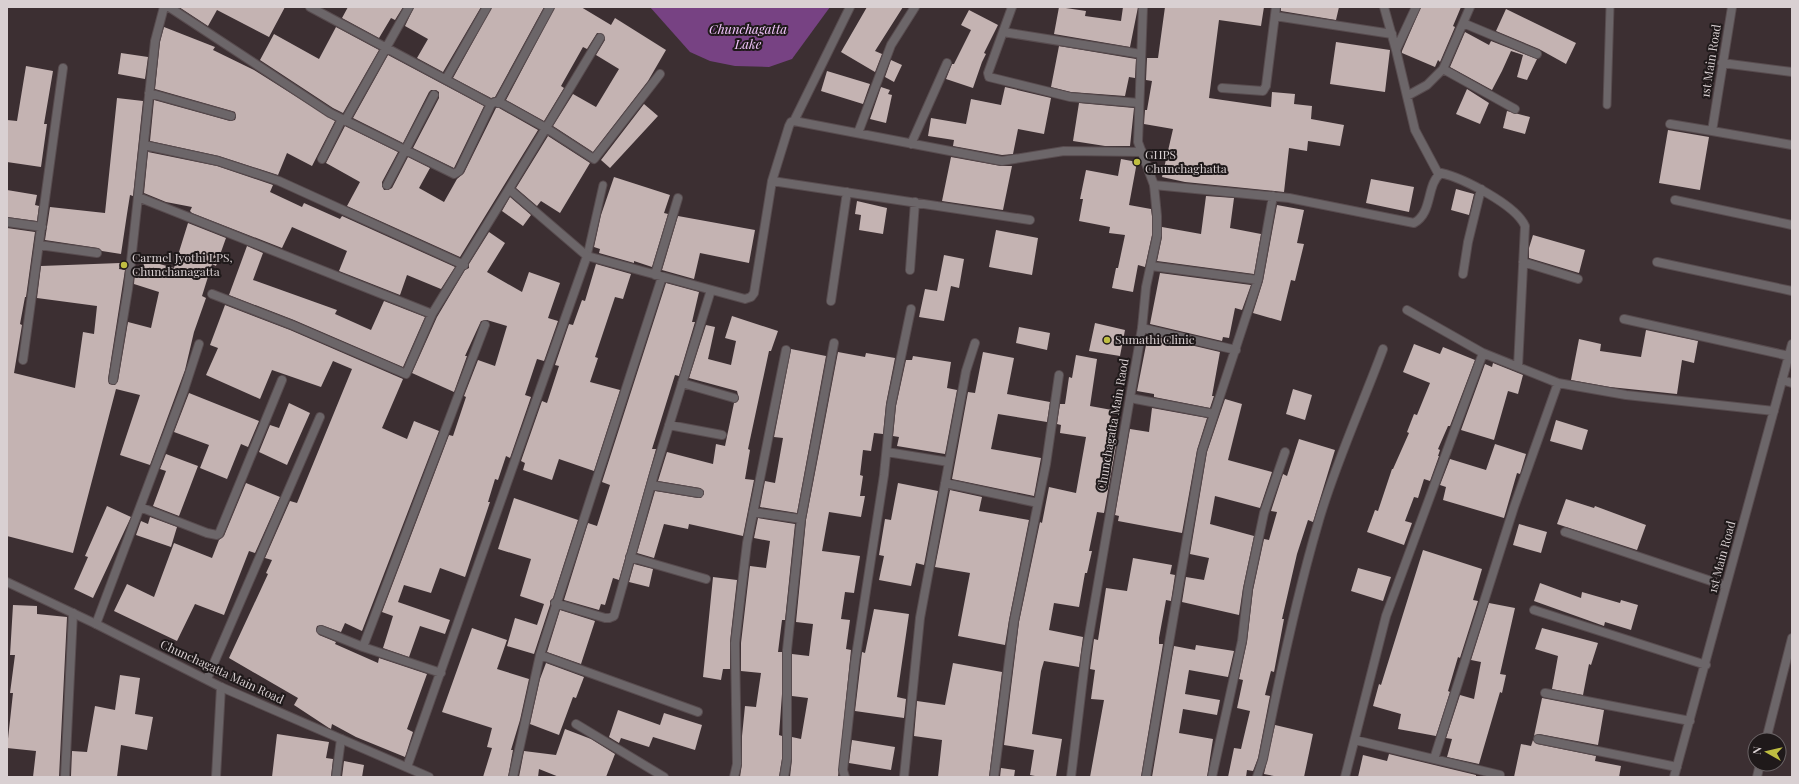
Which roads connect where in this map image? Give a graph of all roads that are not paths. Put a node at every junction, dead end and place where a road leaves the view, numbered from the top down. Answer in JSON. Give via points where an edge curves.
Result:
{"nodes":[{"id":1,"x":164,"y":7,"type":"edge"},
{"id":2,"x":169,"y":7,"type":"edge"},
{"id":3,"x":310,"y":7,"type":"edge"},
{"id":4,"x":409,"y":7,"type":"edge"},
{"id":5,"x":487,"y":7,"type":"edge"},
{"id":6,"x":550,"y":7,"type":"edge"},
{"id":7,"x":850,"y":7,"type":"edge"},
{"id":8,"x":915,"y":7,"type":"edge"},
{"id":9,"x":1012,"y":7,"type":"edge"},
{"id":10,"x":1143,"y":7,"type":"edge"},
{"id":11,"x":1276,"y":7,"type":"edge"},
{"id":12,"x":1384,"y":7,"type":"edge"},
{"id":13,"x":1416,"y":7,"type":"edge"},
{"id":14,"x":1470,"y":7,"type":"edge"},
{"id":15,"x":1610,"y":7,"type":"edge"},
{"id":16,"x":1732,"y":7,"type":"edge"},
{"id":17,"x":1275,"y":16,"type":"junction"},
{"id":18,"x":1463,"y":23,"type":"junction"},
{"id":19,"x":1003,"y":32,"type":"junction"},
{"id":20,"x":1392,"y":34,"type":"junction"},
{"id":21,"x":600,"y":38,"type":"dead end"},
{"id":22,"x":387,"y":48,"type":"junction"},
{"id":23,"x":1396,"y":50,"type":"junction"},
{"id":24,"x":1141,"y":54,"type":"junction"},
{"id":25,"x":1536,"y":54,"type":"dead end"},
{"id":26,"x":947,"y":63,"type":"dead end"},
{"id":27,"x":1722,"y":63,"type":"junction"},
{"id":28,"x":63,"y":68,"type":"dead end"},
{"id":29,"x":1443,"y":69,"type":"junction"},
{"id":30,"x":1792,"y":72,"type":"edge"},
{"id":31,"x":660,"y":74,"type":"dead end"},
{"id":32,"x":446,"y":79,"type":"junction"},
{"id":33,"x":1222,"y":88,"type":"dead end"},
{"id":34,"x":149,"y":93,"type":"junction"},
{"id":35,"x":434,"y":95,"type":"dead end"},
{"id":36,"x":1407,"y":96,"type":"junction"},
{"id":37,"x":495,"y":103,"type":"junction"},
{"id":38,"x":1139,"y":103,"type":"junction"},
{"id":39,"x":1607,"y":105,"type":"dead end"},
{"id":40,"x":1515,"y":109,"type":"dead end"},
{"id":41,"x":231,"y":116,"type":"dead end"},
{"id":42,"x":344,"y":120,"type":"junction"},
{"id":43,"x":794,"y":121,"type":"junction"},
{"id":44,"x":1670,"y":124,"type":"dead end"},
{"id":45,"x":546,"y":128,"type":"junction"},
{"id":46,"x":1712,"y":131,"type":"junction"},
{"id":47,"x":858,"y":133,"type":"junction"},
{"id":48,"x":911,"y":144,"type":"junction"},
{"id":49,"x":144,"y":145,"type":"junction"},
{"id":50,"x":1792,"y":145,"type":"edge"},
{"id":51,"x":405,"y":150,"type":"junction"},
{"id":52,"x":1142,"y":152,"type":"junction"},
{"id":53,"x":322,"y":159,"type":"dead end"},
{"id":54,"x":1439,"y":175,"type":"junction"},
{"id":55,"x":772,"y":181,"type":"junction"},
{"id":56,"x":387,"y":184,"type":"dead end"},
{"id":57,"x":603,"y":185,"type":"dead end"},
{"id":58,"x":1154,"y":185,"type":"junction"},
{"id":59,"x":509,"y":188,"type":"junction"},
{"id":60,"x":1481,"y":189,"type":"junction"},
{"id":61,"x":847,"y":192,"type":"junction"},
{"id":62,"x":1273,"y":196,"type":"junction"},
{"id":63,"x":138,"y":197,"type":"junction"},
{"id":64,"x":678,"y":198,"type":"dead end"},
{"id":65,"x":1675,"y":200,"type":"dead end"},
{"id":66,"x":915,"y":202,"type":"junction"},
{"id":67,"x":1030,"y":220,"type":"dead end"},
{"id":68,"x":7,"y":222,"type":"edge"},
{"id":69,"x":1792,"y":225,"type":"edge"},
{"id":70,"x":42,"y":227,"type":"junction"},
{"id":71,"x":39,"y":245,"type":"junction"},
{"id":72,"x":97,"y":253,"type":"dead end"},
{"id":73,"x":587,"y":256,"type":"junction"},
{"id":74,"x":1523,"y":262,"type":"junction"},
{"id":75,"x":1657,"y":262,"type":"dead end"},
{"id":76,"x":464,"y":265,"type":"junction"},
{"id":77,"x":1151,"y":266,"type":"junction"},
{"id":78,"x":910,"y":270,"type":"dead end"},
{"id":79,"x":1463,"y":274,"type":"dead end"},
{"id":80,"x":658,"y":276,"type":"junction"},
{"id":81,"x":1578,"y":279,"type":"dead end"},
{"id":82,"x":1258,"y":280,"type":"junction"},
{"id":83,"x":711,"y":290,"type":"junction"},
{"id":84,"x":1792,"y":291,"type":"edge"},
{"id":85,"x":212,"y":294,"type":"dead end"},
{"id":86,"x":830,"y":301,"type":"dead end"},
{"id":87,"x":911,"y":309,"type":"dead end"},
{"id":88,"x":1407,"y":310,"type":"dead end"},
{"id":89,"x":432,"y":314,"type":"junction"},
{"id":90,"x":1624,"y":319,"type":"dead end"},
{"id":91,"x":486,"y":325,"type":"dead end"},
{"id":92,"x":1142,"y":328,"type":"junction"},
{"id":93,"x":834,"y":343,"type":"dead end"},
{"id":94,"x":975,"y":343,"type":"dead end"},
{"id":95,"x":199,"y":344,"type":"dead end"},
{"id":96,"x":1792,"y":344,"type":"edge"},
{"id":97,"x":1383,"y":349,"type":"dead end"},
{"id":98,"x":786,"y":350,"type":"dead end"},
{"id":99,"x":1236,"y":350,"type":"junction"},
{"id":100,"x":1483,"y":354,"type":"junction"},
{"id":101,"x":1789,"y":356,"type":"junction"},
{"id":102,"x":23,"y":360,"type":"dead end"},
{"id":103,"x":1518,"y":367,"type":"junction"},
{"id":104,"x":1059,"y":375,"type":"dead end"},
{"id":105,"x":113,"y":380,"type":"dead end"},
{"id":106,"x":282,"y":380,"type":"dead end"},
{"id":107,"x":1782,"y":380,"type":"junction"},
{"id":108,"x":682,"y":383,"type":"junction"},
{"id":109,"x":1558,"y":383,"type":"junction"},
{"id":110,"x":1792,"y":383,"type":"edge"},
{"id":111,"x":734,"y":398,"type":"dead end"},
{"id":112,"x":1130,"y":398,"type":"junction"},
{"id":113,"x":1774,"y":411,"type":"junction"},
{"id":114,"x":1214,"y":414,"type":"junction"},
{"id":115,"x":320,"y":417,"type":"dead end"},
{"id":116,"x":669,"y":425,"type":"junction"},
{"id":117,"x":722,"y":435,"type":"dead end"},
{"id":118,"x":887,"y":452,"type":"junction"},
{"id":119,"x":1285,"y":452,"type":"dead end"},
{"id":120,"x":949,"y":462,"type":"junction"},
{"id":121,"x":945,"y":483,"type":"junction"},
{"id":122,"x":651,"y":485,"type":"junction"},
{"id":123,"x":699,"y":493,"type":"dead end"},
{"id":124,"x":1038,"y":503,"type":"junction"},
{"id":125,"x":140,"y":507,"type":"junction"},
{"id":126,"x":754,"y":512,"type":"junction"},
{"id":127,"x":801,"y":519,"type":"junction"},
{"id":128,"x":1565,"y":532,"type":"dead end"},
{"id":129,"x":630,"y":557,"type":"junction"},
{"id":130,"x":706,"y":580,"type":"dead end"},
{"id":131,"x":7,"y":582,"type":"edge"},
{"id":132,"x":1726,"y":586,"type":"junction"},
{"id":133,"x":555,"y":603,"type":"junction"},
{"id":134,"x":1534,"y":610,"type":"dead end"},
{"id":135,"x":73,"y":613,"type":"junction"},
{"id":136,"x":96,"y":624,"type":"junction"},
{"id":137,"x":321,"y":630,"type":"dead end"},
{"id":138,"x":1792,"y":638,"type":"edge"},
{"id":139,"x":363,"y":647,"type":"junction"},
{"id":140,"x":540,"y":655,"type":"junction"},
{"id":141,"x":1706,"y":664,"type":"junction"},
{"id":142,"x":441,"y":673,"type":"junction"},
{"id":143,"x":207,"y":679,"type":"junction"},
{"id":144,"x":221,"y":687,"type":"junction"},
{"id":145,"x":1545,"y":693,"type":"dead end"},
{"id":146,"x":698,"y":712,"type":"dead end"},
{"id":147,"x":1690,"y":721,"type":"junction"},
{"id":148,"x":576,"y":724,"type":"dead end"},
{"id":149,"x":1768,"y":732,"type":"edge"},
{"id":150,"x":341,"y":739,"type":"junction"},
{"id":151,"x":1354,"y":740,"type":"junction"},
{"id":152,"x":1538,"y":740,"type":"dead end"},
{"id":153,"x":1434,"y":760,"type":"junction"},
{"id":154,"x":1677,"y":767,"type":"junction"},
{"id":155,"x":407,"y":768,"type":"junction"},
{"id":156,"x":1500,"y":775,"type":"dead end"},
{"id":157,"x":424,"y":776,"type":"edge"},
{"id":158,"x":65,"y":777,"type":"edge"},
{"id":159,"x":216,"y":777,"type":"edge"},
{"id":160,"x":336,"y":777,"type":"edge"},
{"id":161,"x":513,"y":777,"type":"edge"},
{"id":162,"x":664,"y":777,"type":"edge"},
{"id":163,"x":734,"y":777,"type":"edge"},
{"id":164,"x":784,"y":777,"type":"edge"},
{"id":165,"x":845,"y":777,"type":"edge"},
{"id":166,"x":904,"y":777,"type":"edge"},
{"id":167,"x":994,"y":777,"type":"edge"},
{"id":168,"x":1071,"y":777,"type":"edge"},
{"id":169,"x":1146,"y":777,"type":"edge"},
{"id":170,"x":1212,"y":777,"type":"edge"},
{"id":171,"x":1257,"y":777,"type":"edge"},
{"id":172,"x":1345,"y":777,"type":"edge"},
{"id":173,"x":1674,"y":777,"type":"edge"}],
"edges":[{"from":1,"to":34,"type":"street","via":[[155,41]]},
{"from":2,"to":42,"type":"street"},
{"from":3,"to":22,"type":"street"},
{"from":4,"to":22,"type":"street"},
{"from":5,"to":32,"type":"street"},
{"from":6,"to":37,"type":"street"},
{"from":7,"to":43,"type":"street"},
{"from":8,"to":47,"type":"street","via":[[891,45]]},
{"from":9,"to":19,"type":"street"},
{"from":10,"to":24,"type":"street","name":"Chunchagatta Main Raod"},
{"from":11,"to":17,"type":"street"},
{"from":12,"to":20,"type":"street"},
{"from":13,"to":23,"type":"street"},
{"from":14,"to":18,"type":"street"},
{"from":15,"to":39,"type":"lane"},
{"from":16,"to":27,"type":"street","name":"1st Main Road"},
{"from":17,"to":20,"type":"street"},
{"from":17,"to":33,"type":"street","via":[[1266,86],[1263,91]]},
{"from":18,"to":25,"type":"street"},
{"from":18,"to":29,"type":"street"},
{"from":19,"to":24,"type":"street"},
{"from":19,"to":38,"type":"street","via":[[988,73],[993,79],[1070,97]]},
{"from":20,"to":23,"type":"street"},
{"from":21,"to":45,"type":"street"},
{"from":22,"to":32,"type":"street"},
{"from":22,"to":42,"type":"street"},
{"from":23,"to":36,"type":"street"},
{"from":24,"to":38,"type":"street","name":"Chunchagatta Main Raod"},
{"from":26,"to":48,"type":"street"},
{"from":27,"to":30,"type":"street"},
{"from":27,"to":46,"type":"street","name":"1st Main Road"},
{"from":28,"to":70,"type":"street"},
{"from":29,"to":36,"type":"street","via":[[1427,85]]},
{"from":29,"to":40,"type":"street"},
{"from":31,"to":45,"type":"street","via":[[594,159]]},
{"from":32,"to":37,"type":"street"},
{"from":34,"to":41,"type":"street"},
{"from":34,"to":49,"type":"street"},
{"from":35,"to":51,"type":"street"},
{"from":36,"to":54,"type":"street","via":[[1415,130]]},
{"from":37,"to":45,"type":"street"},
{"from":37,"to":51,"type":"street","via":[[456,174]]},
{"from":38,"to":52,"type":"street","name":"Chunchagatta Main Raod","via":[[1138,142]]},
{"from":42,"to":51,"type":"street"},
{"from":42,"to":53,"type":"street"},
{"from":43,"to":47,"type":"street"},
{"from":43,"to":55,"type":"street","via":[[789,126]]},
{"from":44,"to":46,"type":"street"},
{"from":45,"to":59,"type":"street"},
{"from":46,"to":50,"type":"street"},
{"from":47,"to":48,"type":"street"},
{"from":48,"to":52,"type":"street","via":[[1002,161],[1064,152]]},
{"from":49,"to":63,"type":"street"},
{"from":49,"to":76,"type":"street","via":[[218,161],[279,181]]},
{"from":51,"to":56,"type":"street"},
{"from":52,"to":58,"type":"street","name":"Chunchagatta Main Raod"},
{"from":54,"to":60,"type":"street","via":[[1449,175]]},
{"from":54,"to":62,"type":"street","via":[[1424,214],[1414,223]]},
{"from":55,"to":61,"type":"street"},
{"from":55,"to":83,"type":"street","via":[[754,293],[745,299]]},
{"from":57,"to":73,"type":"lane"},
{"from":58,"to":62,"type":"street"},
{"from":58,"to":77,"type":"street","name":"Chunchagatta Main Raod","via":[[1157,236]]},
{"from":59,"to":73,"type":"street"},
{"from":59,"to":76,"type":"street"},
{"from":60,"to":74,"type":"street","via":[[1522,219],[1525,226]]},
{"from":60,"to":79,"type":"street"},
{"from":61,"to":66,"type":"street"},
{"from":61,"to":86,"type":"street"},
{"from":62,"to":82,"type":"street"},
{"from":63,"to":89,"type":"street"},
{"from":63,"to":105,"type":"street","via":[[128,289]]},
{"from":64,"to":80,"type":"street"},
{"from":65,"to":69,"type":"street"},
{"from":66,"to":67,"type":"street"},
{"from":66,"to":78,"type":"street"},
{"from":68,"to":70,"type":"street"},
{"from":70,"to":71,"type":"street"},
{"from":71,"to":72,"type":"street"},
{"from":71,"to":102,"type":"street"},
{"from":73,"to":80,"type":"street"},
{"from":73,"to":142,"type":"street"},
{"from":74,"to":81,"type":"street"},
{"from":74,"to":103,"type":"street"},
{"from":75,"to":84,"type":"street"},
{"from":76,"to":89,"type":"street"},
{"from":77,"to":82,"type":"street"},
{"from":77,"to":92,"type":"street","name":"Chunchagatta Main Raod"},
{"from":80,"to":83,"type":"street"},
{"from":80,"to":133,"type":"street"},
{"from":82,"to":99,"type":"street"},
{"from":83,"to":108,"type":"street"},
{"from":85,"to":89,"type":"street","via":[[292,324],[406,374]]},
{"from":87,"to":118,"type":"street","via":[[891,405]]},
{"from":88,"to":100,"type":"street"},
{"from":90,"to":101,"type":"street"},
{"from":91,"to":139,"type":"street"},
{"from":92,"to":99,"type":"street"},
{"from":92,"to":112,"type":"street","name":"Chunchagatta Main Raod"},
{"from":93,"to":127,"type":"street"},
{"from":94,"to":120,"type":"street","via":[[966,371]]},
{"from":95,"to":125,"type":"street"},
{"from":96,"to":101,"type":"street","name":"1st Main Road"},
{"from":97,"to":171,"type":"street","via":[[1320,518],[1296,605]]},
{"from":98,"to":126,"type":"street"},
{"from":99,"to":114,"type":"street"},
{"from":100,"to":103,"type":"street"},
{"from":100,"to":151,"type":"street","via":[[1386,616]]},
{"from":101,"to":107,"type":"street","name":"1st Main Road"},
{"from":103,"to":109,"type":"street"},
{"from":104,"to":124,"type":"street"},
{"from":106,"to":125,"type":"street","via":[[220,534],[207,533]]},
{"from":107,"to":110,"type":"street"},
{"from":107,"to":113,"type":"street","name":"1st Main Road"},
{"from":108,"to":111,"type":"street"},
{"from":108,"to":116,"type":"street"},
{"from":109,"to":113,"type":"street","via":[[1626,394]]},
{"from":109,"to":153,"type":"street","via":[[1514,507]]},
{"from":112,"to":114,"type":"street"},
{"from":112,"to":168,"type":"street","name":"Chunchagatta Main Raod","via":[[1086,653]]},
{"from":113,"to":132,"type":"street","name":"1st Main Road"},
{"from":114,"to":169,"type":"street","via":[[1202,451]]},
{"from":115,"to":143,"type":"street"},
{"from":116,"to":117,"type":"street"},
{"from":116,"to":122,"type":"street"},
{"from":118,"to":120,"type":"street"},
{"from":118,"to":165,"type":"street","via":[[855,662],[843,770]]},
{"from":119,"to":170,"type":"street","via":[[1264,513],[1248,589],[1242,641]]},
{"from":120,"to":121,"type":"street"},
{"from":121,"to":124,"type":"street"},
{"from":121,"to":166,"type":"street","via":[[920,618]]},
{"from":122,"to":123,"type":"street"},
{"from":122,"to":129,"type":"street"},
{"from":124,"to":167,"type":"street","via":[[1014,621]]},
{"from":125,"to":136,"type":"street"},
{"from":126,"to":127,"type":"street"},
{"from":126,"to":163,"type":"street","via":[[747,544],[735,643],[737,764]]},
{"from":127,"to":164,"type":"street","via":[[787,650],[787,759]]},
{"from":128,"to":132,"type":"street"},
{"from":129,"to":130,"type":"street"},
{"from":129,"to":133,"type":"street","via":[[614,616],[609,618]]},
{"from":131,"to":135,"type":"street","name":"Chunchagatta Main Road"},
{"from":132,"to":141,"type":"street","name":"1st Main Road"},
{"from":133,"to":140,"type":"street"},
{"from":134,"to":141,"type":"street"},
{"from":135,"to":136,"type":"street","name":"Chunchagatta Main Road"},
{"from":135,"to":158,"type":"street"},
{"from":136,"to":143,"type":"street","name":"Chunchagatta Main Road"},
{"from":137,"to":139,"type":"street"},
{"from":138,"to":149,"type":"street"},
{"from":139,"to":142,"type":"street"},
{"from":140,"to":146,"type":"street"},
{"from":140,"to":161,"type":"street"},
{"from":141,"to":147,"type":"street","name":"1st Main Road"},
{"from":142,"to":155,"type":"street"},
{"from":143,"to":144,"type":"street","name":"Chunchagatta Main Road"},
{"from":144,"to":150,"type":"street","name":"Chunchagatta Main Road"},
{"from":144,"to":159,"type":"street"},
{"from":145,"to":147,"type":"street"},
{"from":147,"to":154,"type":"street","name":"1st Main Road"},
{"from":148,"to":162,"type":"street"},
{"from":150,"to":155,"type":"street","name":"Chunchagatta Main Road"},
{"from":150,"to":160,"type":"street"},
{"from":151,"to":153,"type":"street"},
{"from":151,"to":172,"type":"street"},
{"from":152,"to":154,"type":"street"},
{"from":153,"to":156,"type":"street"},
{"from":154,"to":173,"type":"street","name":"1st Main Road"},
{"from":155,"to":157,"type":"street","name":"Chunchagatta Main Road"}]}
